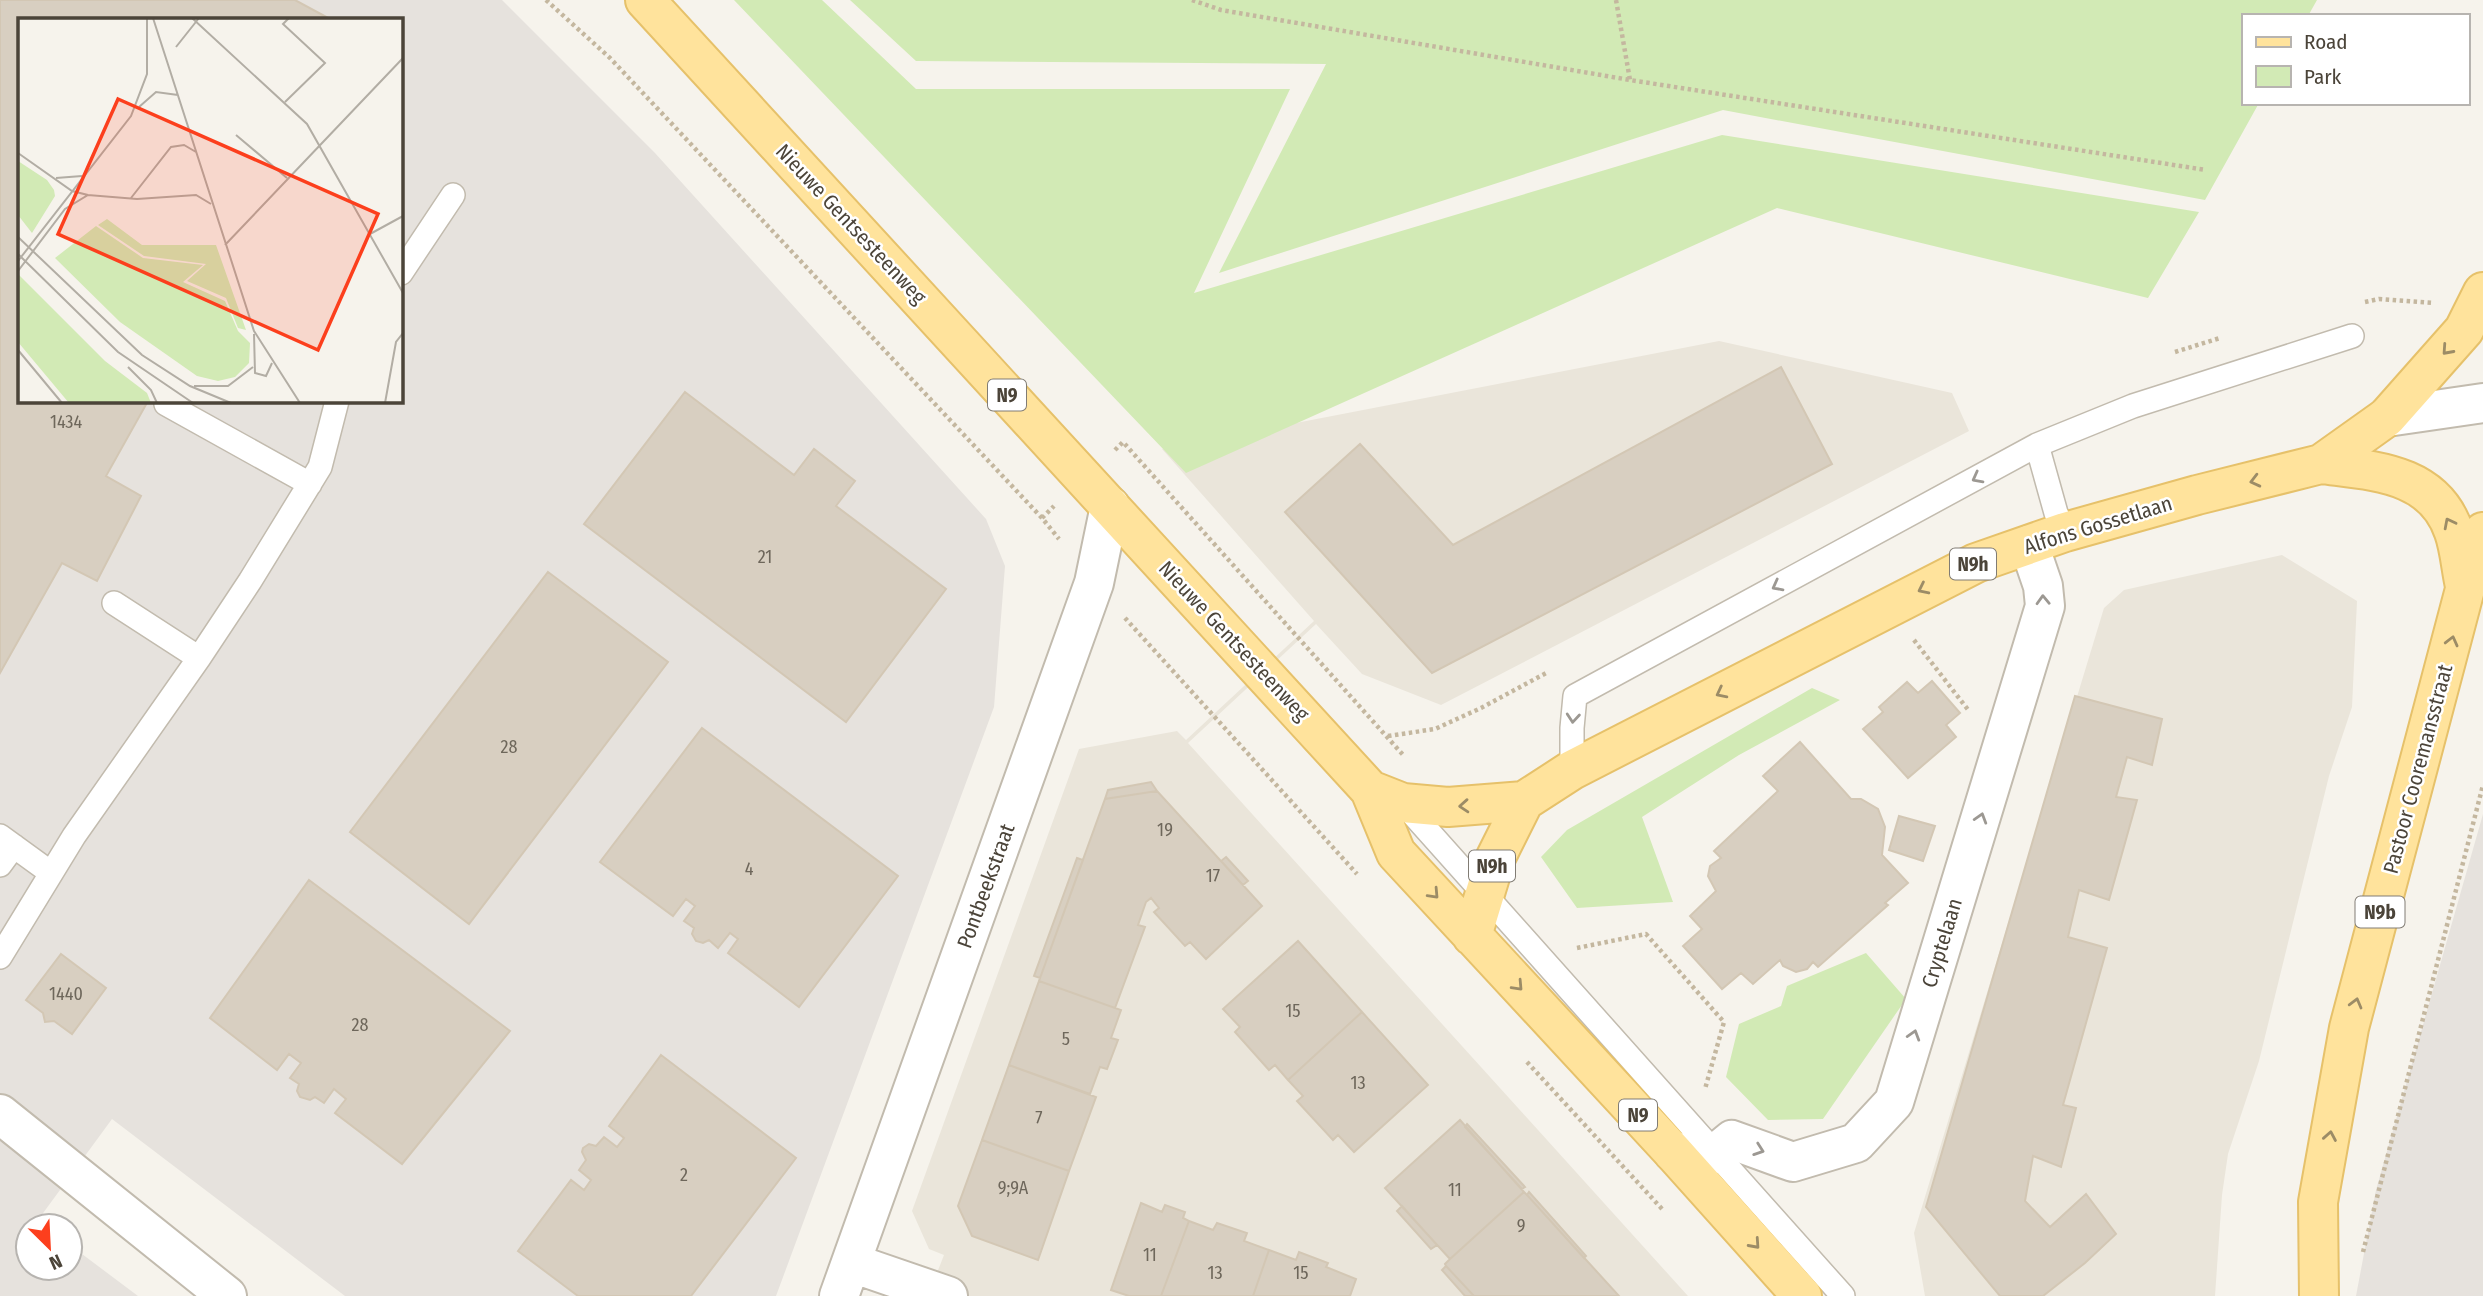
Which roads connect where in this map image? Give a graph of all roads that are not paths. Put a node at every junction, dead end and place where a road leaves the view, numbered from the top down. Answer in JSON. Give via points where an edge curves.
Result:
{"nodes":[{"id":1,"x":645,"y":0,"type":"edge"},
{"id":2,"x":453,"y":195,"type":"dead end"},
{"id":3,"x":402,"y":272,"type":"edge"},
{"id":4,"x":2479,"y":301,"type":"edge"},
{"id":5,"x":2352,"y":336,"type":"dead end"},
{"id":6,"x":337,"y":402,"type":"edge"},
{"id":7,"x":2483,"y":403,"type":"edge"},
{"id":8,"x":166,"y":404,"type":"dead end"},
{"id":9,"x":2387,"y":417,"type":"junction"},
{"id":10,"x":2037,"y":445,"type":"junction"},
{"id":11,"x":2321,"y":464,"type":"junction"},
{"id":12,"x":310,"y":484,"type":"junction"},
{"id":13,"x":1110,"y":506,"type":"junction"},
{"id":14,"x":2065,"y":532,"type":"junction"},
{"id":15,"x":2483,"y":532,"type":"edge"},
{"id":16,"x":2029,"y":545,"type":"junction"},
{"id":17,"x":2474,"y":579,"type":"edge"},
{"id":18,"x":114,"y":603,"type":"dead end"},
{"id":19,"x":198,"y":657,"type":"junction"},
{"id":20,"x":1572,"y":770,"type":"junction"},
{"id":21,"x":1387,"y":796,"type":"junction"},
{"id":22,"x":1524,"y":801,"type":"junction"},
{"id":23,"x":7,"y":841,"type":"edge"},
{"id":24,"x":0,"y":865,"type":"edge"},
{"id":25,"x":51,"y":873,"type":"junction"},
{"id":26,"x":1484,"y":891,"type":"junction"},
{"id":27,"x":1472,"y":936,"type":"junction"},
{"id":28,"x":0,"y":957,"type":"edge"},
{"id":29,"x":0,"y":1114,"type":"edge"},
{"id":30,"x":1673,"y":1153,"type":"junction"},
{"id":31,"x":1715,"y":1154,"type":"junction"},
{"id":32,"x":2318,"y":1202,"type":"junction"},
{"id":33,"x":846,"y":1280,"type":"edge"},
{"id":34,"x":227,"y":1296,"type":"edge"},
{"id":35,"x":948,"y":1296,"type":"edge"},
{"id":36,"x":1802,"y":1296,"type":"edge"},
{"id":37,"x":1843,"y":1296,"type":"edge"},
{"id":38,"x":2292,"y":1296,"type":"edge"},
{"id":39,"x":2319,"y":1296,"type":"edge"}],
"edges":[{"from":1,"to":13,"type":"main road","name":"Nieuwe Gentsesteenweg","number":"N9"},
{"from":2,"to":3,"type":"lane"},
{"from":4,"to":9,"type":"main road","name":"Alfons Gossetlaan","one_way":true,"via":[[2464,330]]},
{"from":5,"to":10,"type":"lane","via":[[2133,406]]},
{"from":6,"to":12,"type":"lane","via":[[320,467]]},
{"from":7,"to":9,"type":"street"},
{"from":8,"to":12,"type":"lane"},
{"from":9,"to":11,"type":"main road","name":"Alfons Gossetlaan"},
{"from":10,"to":14,"type":"lane"},
{"from":10,"to":20,"type":"lane","one_way":true,"via":[[1575,696]]},
{"from":11,"to":14,"type":"main road","name":"Alfons Gossetlaan","number":"N9h","one_way":true},
{"from":17,"to":11,"type":"main road","one_way":true,"via":[[2440,506],[2424,490],[2401,477]]},
{"from":12,"to":19,"type":"lane"},
{"from":13,"to":21,"type":"main road","name":"Nieuwe Gentsesteenweg","number":"N9"},
{"from":13,"to":33,"type":"street","name":"Pontbeekstraat","via":[[1094,583]]},
{"from":14,"to":16,"type":"main road","name":"Alfons Gossetlaan","number":"N9h"},
{"from":15,"to":17,"type":"main road","name":"Pastoor Cooremansstraat","number":"N9b"},
{"from":16,"to":20,"type":"main road","name":"Alfons Gossetlaan","number":"N9h","one_way":true,"via":[[1976,563],[1888,606]]},
{"from":31,"to":16,"type":"street","name":"Cryptelaan","one_way":true,"via":[[1731,1140],[1793,1162],[1856,1143],[1894,1102],[2045,606]]},
{"from":32,"to":17,"type":"main road","name":"Pastoor Cooremansstraat","number":"N9b","one_way":true,"via":[[2349,1028]]},
{"from":18,"to":19,"type":"lane"},
{"from":19,"to":25,"type":"lane"},
{"from":20,"to":22,"type":"main road","name":"Alfons Gossetlaan","number":"N9h"},
{"from":22,"to":21,"type":"main road","number":"N9h","one_way":true,"via":[[1448,807]]},
{"from":21,"to":26,"type":"lane","number":"N9"},
{"from":21,"to":27,"type":"main road","name":"Nieuwe Gentsesteenweg","number":"N9","one_way":true,"via":[[1395,853]]},
{"from":22,"to":26,"type":"main road","number":"N9h"},
{"from":23,"to":24,"type":"lane"},
{"from":23,"to":25,"type":"lane"},
{"from":25,"to":28,"type":"lane"},
{"from":26,"to":27,"type":"main road","number":"N9h"},
{"from":26,"to":31,"type":"lane","number":"N9"},
{"from":27,"to":30,"type":"main road","name":"Nieuwe Gentsesteenweg","number":"N9","one_way":true},
{"from":29,"to":34,"type":"street"},
{"from":30,"to":31,"type":"street","name":"Cryptelaan"},
{"from":30,"to":36,"type":"main road","name":"Nieuwe Gentsesteenweg","number":"N9","one_way":true},
{"from":31,"to":37,"type":"lane","number":"N9"},
{"from":32,"to":38,"type":"main road","number":"N9b"},
{"from":32,"to":39,"type":"main road","name":"Pastoor Cooremansstraat","number":"N9b"},
{"from":33,"to":35,"type":"street","name":"Pontbeekstraat"}]}
